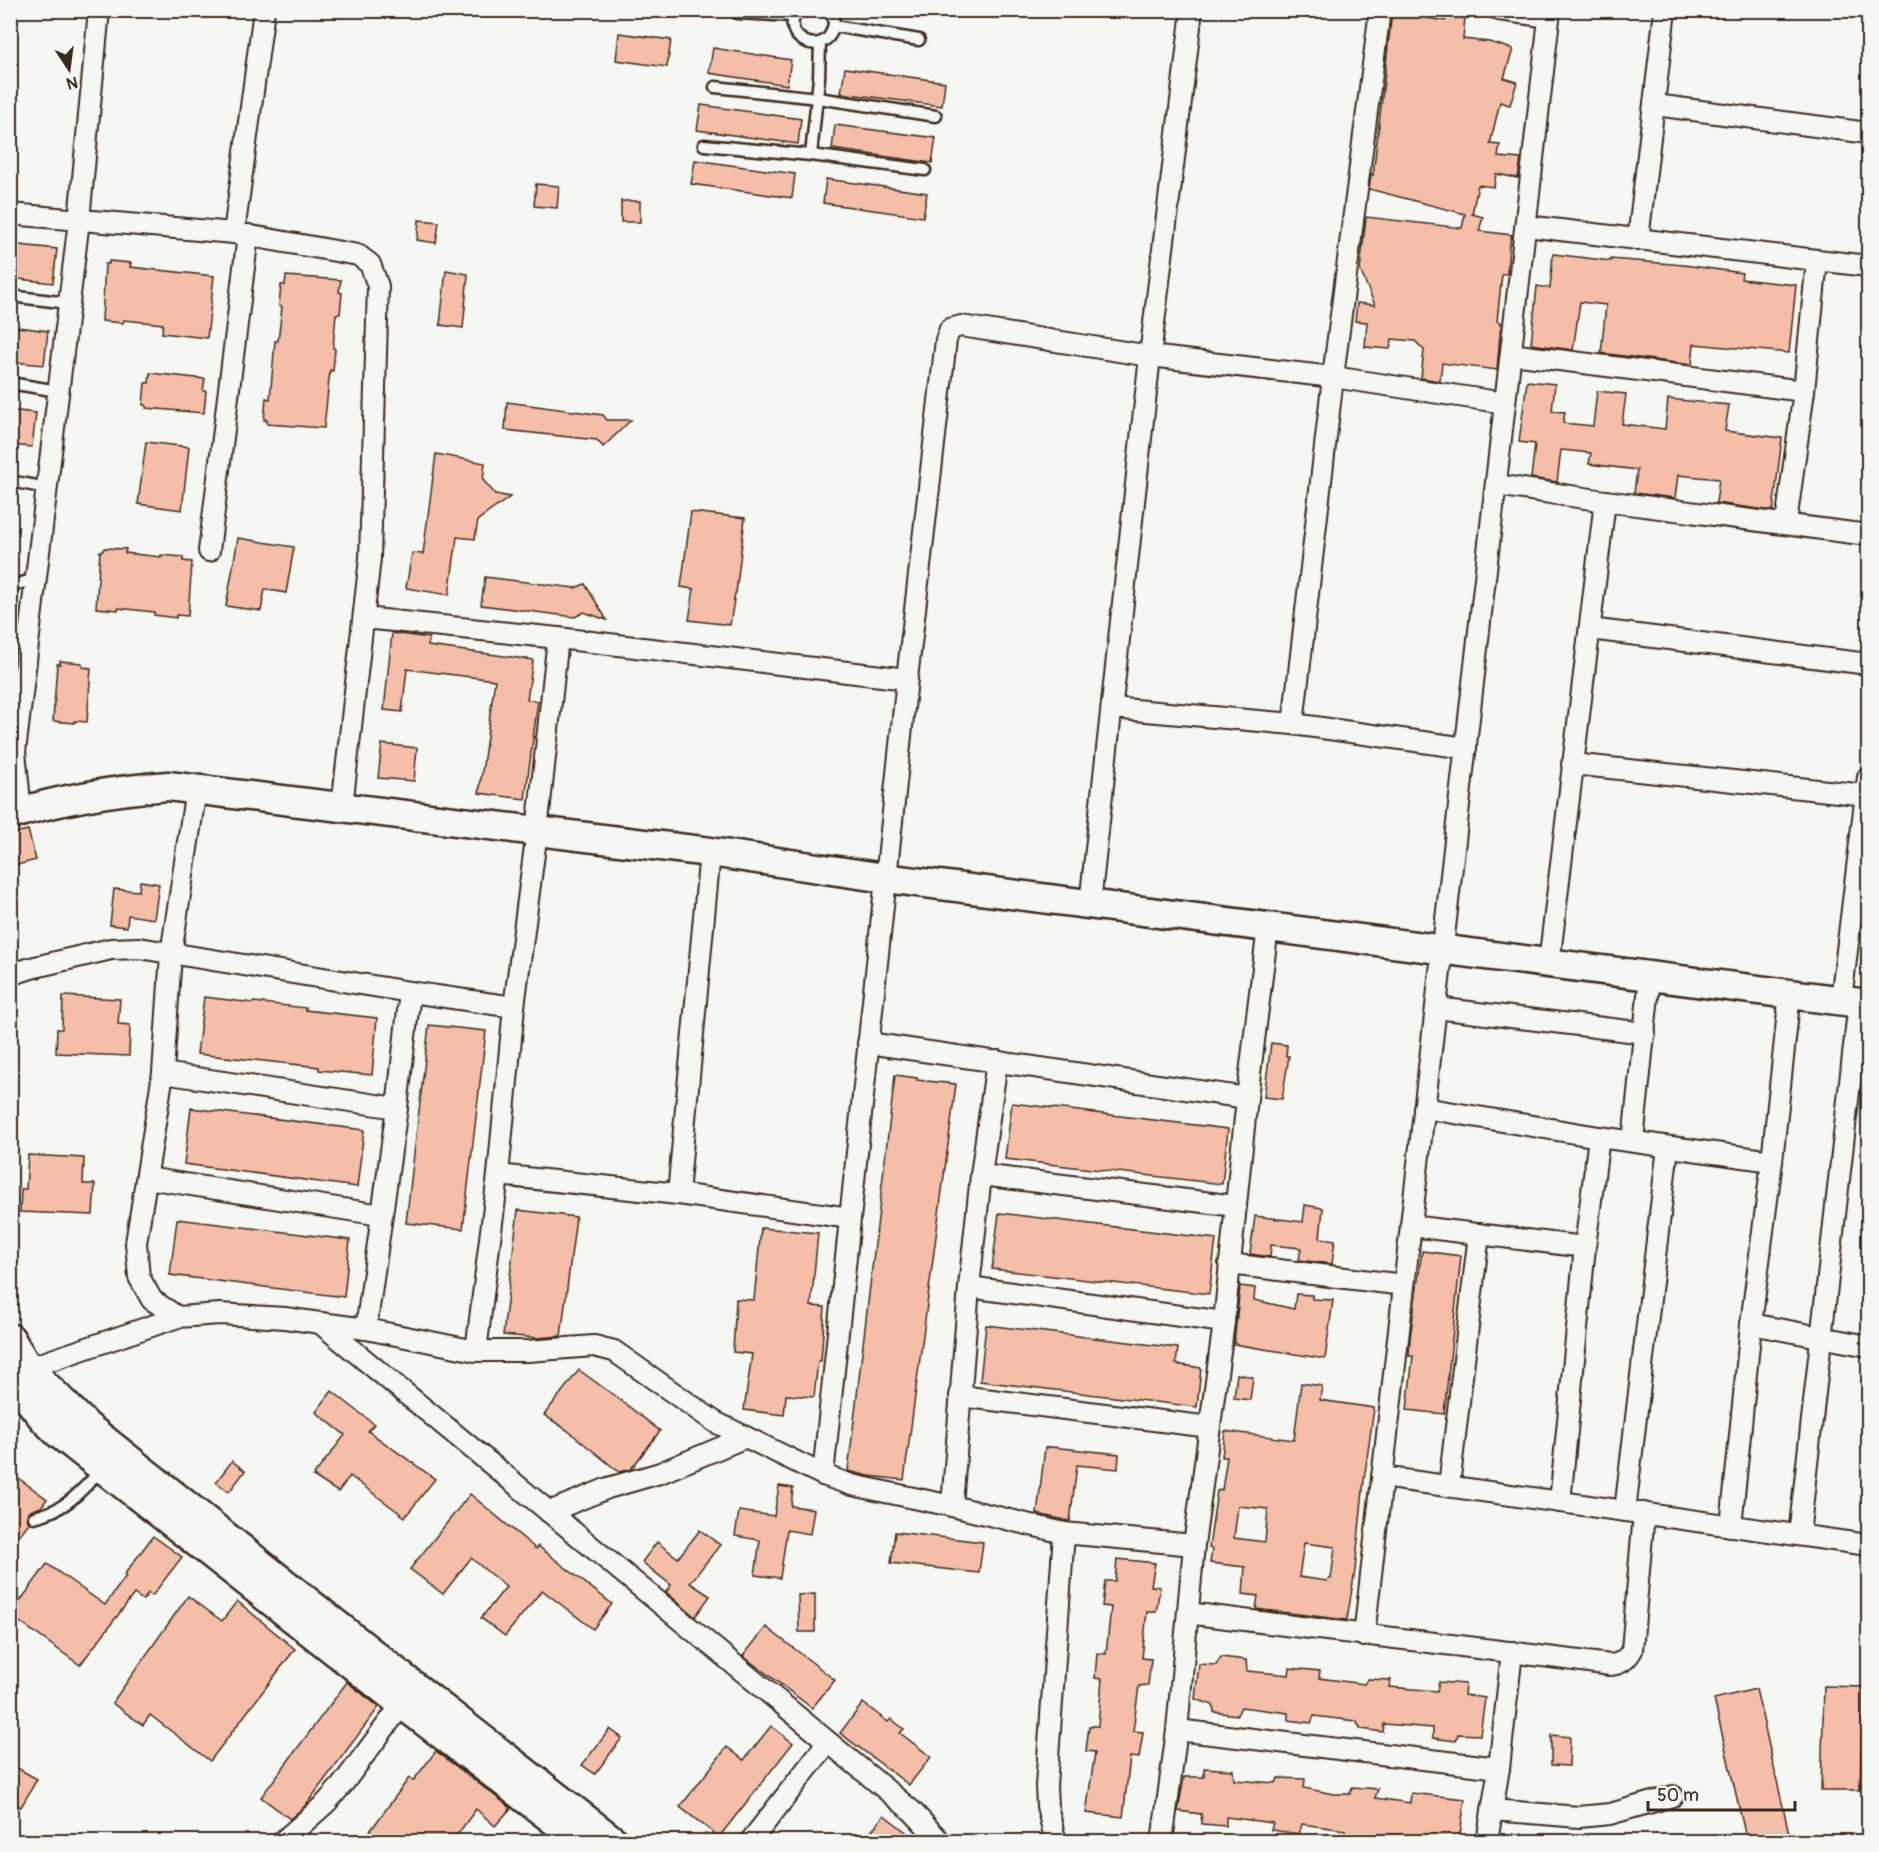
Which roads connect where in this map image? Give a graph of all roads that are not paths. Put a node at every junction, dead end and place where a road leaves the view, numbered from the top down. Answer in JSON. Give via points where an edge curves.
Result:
{"nodes":[{"id":1,"x":99,"y":10,"type":"edge"},
{"id":2,"x":264,"y":10,"type":"edge"},
{"id":3,"x":732,"y":10,"type":"edge"},
{"id":4,"x":828,"y":10,"type":"edge"},
{"id":5,"x":1192,"y":10,"type":"edge"},
{"id":6,"x":1380,"y":10,"type":"edge"},
{"id":7,"x":1499,"y":10,"type":"edge"},
{"id":8,"x":1665,"y":10,"type":"edge"},
{"id":9,"x":796,"y":13,"type":"edge"},
{"id":10,"x":1550,"y":14,"type":"edge"},
{"id":11,"x":834,"y":26,"type":"junction"},
{"id":12,"x":919,"y":40,"type":"dead end"},
{"id":13,"x":820,"y":43,"type":"junction"},
{"id":14,"x":715,"y":87,"type":"dead end"},
{"id":15,"x":818,"y":98,"type":"junction"},
{"id":16,"x":1655,"y":105,"type":"junction"},
{"id":17,"x":936,"y":116,"type":"dead end"},
{"id":18,"x":1869,"y":133,"type":"edge"},
{"id":19,"x":704,"y":145,"type":"dead end"},
{"id":20,"x":811,"y":155,"type":"junction"},
{"id":21,"x":925,"y":170,"type":"dead end"},
{"id":22,"x":10,"y":214,"type":"edge"},
{"id":23,"x":79,"y":220,"type":"junction"},
{"id":24,"x":1526,"y":226,"type":"junction"},
{"id":25,"x":241,"y":234,"type":"junction"},
{"id":26,"x":1638,"y":240,"type":"junction"},
{"id":27,"x":1816,"y":260,"type":"junction"},
{"id":28,"x":1869,"y":266,"type":"edge"},
{"id":29,"x":10,"y":296,"type":"edge"},
{"id":30,"x":69,"y":303,"type":"junction"},
{"id":31,"x":1511,"y":354,"type":"junction"},
{"id":32,"x":1150,"y":356,"type":"junction"},
{"id":33,"x":1333,"y":377,"type":"junction"},
{"id":34,"x":10,"y":383,"type":"edge"},
{"id":35,"x":58,"y":391,"type":"junction"},
{"id":36,"x":1804,"y":391,"type":"junction"},
{"id":37,"x":1505,"y":403,"type":"junction"},
{"id":38,"x":10,"y":481,"type":"edge"},
{"id":39,"x":1496,"y":485,"type":"junction"},
{"id":40,"x":47,"y":488,"type":"junction"},
{"id":41,"x":1605,"y":501,"type":"junction"},
{"id":42,"x":1786,"y":523,"type":"junction"},
{"id":43,"x":1869,"y":535,"type":"edge"},
{"id":44,"x":209,"y":550,"type":"dead end"},
{"id":45,"x":36,"y":579,"type":"junction"},
{"id":46,"x":10,"y":586,"type":"edge"},
{"id":47,"x":364,"y":618,"type":"junction"},
{"id":48,"x":1590,"y":629,"type":"junction"},
{"id":49,"x":558,"y":638,"type":"junction"},
{"id":50,"x":1869,"y":664,"type":"edge"},
{"id":51,"x":907,"y":679,"type":"junction"},
{"id":52,"x":1112,"y":708,"type":"junction"},
{"id":53,"x":1293,"y":724,"type":"junction"},
{"id":54,"x":1466,"y":748,"type":"junction"},
{"id":55,"x":13,"y":752,"type":"edge"},
{"id":56,"x":1572,"y":764,"type":"junction"},
{"id":57,"x":1868,"y":786,"type":"edge"},
{"id":58,"x":196,"y":789,"type":"junction"},
{"id":59,"x":342,"y":807,"type":"junction"},
{"id":60,"x":16,"y":813,"type":"edge"},
{"id":61,"x":537,"y":831,"type":"junction"},
{"id":62,"x":710,"y":852,"type":"junction"},
{"id":63,"x":885,"y":878,"type":"junction"},
{"id":64,"x":1090,"y":904,"type":"junction"},
{"id":65,"x":1268,"y":927,"type":"junction"},
{"id":66,"x":1443,"y":949,"type":"junction"},
{"id":67,"x":171,"y":954,"type":"junction"},
{"id":68,"x":1550,"y":963,"type":"junction"},
{"id":69,"x":10,"y":975,"type":"edge"},
{"id":70,"x":1650,"y":976,"type":"junction"},
{"id":71,"x":410,"y":992,"type":"junction"},
{"id":72,"x":1790,"y":993,"type":"junction"},
{"id":73,"x":1856,"y":1002,"type":"edge"},
{"id":74,"x":514,"y":1006,"type":"junction"},
{"id":75,"x":1436,"y":1008,"type":"junction"},
{"id":76,"x":1645,"y":1033,"type":"junction"},
{"id":77,"x":868,"y":1042,"type":"junction"},
{"id":78,"x":997,"y":1061,"type":"junction"},
{"id":79,"x":163,"y":1073,"type":"junction"},
{"id":80,"x":1247,"y":1098,"type":"junction"},
{"id":81,"x":397,"y":1108,"type":"junction"},
{"id":82,"x":1424,"y":1108,"type":"junction"},
{"id":83,"x":1599,"y":1137,"type":"junction"},
{"id":84,"x":1633,"y":1141,"type":"junction"},
{"id":85,"x":1668,"y":1147,"type":"junction"},
{"id":86,"x":1772,"y":1161,"type":"junction"},
{"id":87,"x":981,"y":1174,"type":"junction"},
{"id":88,"x":498,"y":1175,"type":"junction"},
{"id":89,"x":147,"y":1178,"type":"junction"},
{"id":90,"x":678,"y":1194,"type":"junction"},
{"id":91,"x":1236,"y":1206,"type":"junction"},
{"id":92,"x":381,"y":1215,"type":"junction"},
{"id":93,"x":850,"y":1218,"type":"junction"},
{"id":94,"x":1411,"y":1226,"type":"junction"},
{"id":95,"x":1479,"y":1234,"type":"junction"},
{"id":96,"x":1585,"y":1247,"type":"junction"},
{"id":97,"x":1229,"y":1264,"type":"junction"},
{"id":98,"x":1404,"y":1285,"type":"junction"},
{"id":99,"x":969,"y":1287,"type":"junction"},
{"id":100,"x":178,"y":1317,"type":"junction"},
{"id":101,"x":1224,"y":1322,"type":"junction"},
{"id":102,"x":320,"y":1323,"type":"junction"},
{"id":103,"x":1751,"y":1324,"type":"junction"},
{"id":104,"x":366,"y":1329,"type":"junction"},
{"id":105,"x":10,"y":1338,"type":"edge"},
{"id":106,"x":1822,"y":1338,"type":"junction"},
{"id":107,"x":1869,"y":1346,"type":"edge"},
{"id":108,"x":476,"y":1351,"type":"junction"},
{"id":109,"x":16,"y":1379,"type":"edge"},
{"id":110,"x":960,"y":1395,"type":"junction"},
{"id":111,"x":1210,"y":1427,"type":"junction"},
{"id":112,"x":746,"y":1437,"type":"junction"},
{"id":113,"x":104,"y":1468,"type":"junction"},
{"id":114,"x":823,"y":1475,"type":"junction"},
{"id":115,"x":1382,"y":1477,"type":"junction"},
{"id":116,"x":1449,"y":1486,"type":"junction"},
{"id":117,"x":1560,"y":1502,"type":"junction"},
{"id":118,"x":952,"y":1506,"type":"junction"},
{"id":119,"x":549,"y":1512,"type":"junction"},
{"id":120,"x":1634,"y":1512,"type":"junction"},
{"id":121,"x":34,"y":1516,"type":"dead end"},
{"id":122,"x":1731,"y":1526,"type":"junction"},
{"id":123,"x":1064,"y":1533,"type":"junction"},
{"id":124,"x":1799,"y":1535,"type":"junction"},
{"id":125,"x":1194,"y":1545,"type":"junction"},
{"id":126,"x":1869,"y":1545,"type":"edge"},
{"id":127,"x":226,"y":1551,"type":"junction"},
{"id":128,"x":1188,"y":1613,"type":"junction"},
{"id":129,"x":1364,"y":1636,"type":"junction"},
{"id":130,"x":1512,"y":1652,"type":"junction"},
{"id":131,"x":408,"y":1696,"type":"junction"},
{"id":132,"x":1176,"y":1730,"type":"junction"},
{"id":133,"x":828,"y":1742,"type":"junction"},
{"id":134,"x":1499,"y":1767,"type":"junction"},
{"id":135,"x":1673,"y":1796,"type":"dead end"},
{"id":136,"x":1492,"y":1810,"type":"junction"},
{"id":137,"x":282,"y":1842,"type":"edge"},
{"id":138,"x":582,"y":1842,"type":"edge"},
{"id":139,"x":615,"y":1842,"type":"edge"},
{"id":140,"x":750,"y":1842,"type":"edge"},
{"id":141,"x":941,"y":1842,"type":"edge"},
{"id":142,"x":1056,"y":1842,"type":"edge"},
{"id":143,"x":1162,"y":1842,"type":"edge"},
{"id":144,"x":1487,"y":1842,"type":"edge"}],
"edges":[{"from":1,"to":23,"type":"street"},
{"from":2,"to":25,"type":"street"},
{"from":3,"to":9,"type":"lane"},
{"from":4,"to":11,"type":"lane"},
{"from":5,"to":32,"type":"street"},
{"from":6,"to":33,"type":"street"},
{"from":7,"to":10,"type":"street"},
{"from":8,"to":16,"type":"street"},
{"from":9,"to":13,"type":"lane","via":[[793,27],[798,38],[808,44]]},
{"from":10,"to":24,"type":"street"},
{"from":11,"to":12,"type":"lane"},
{"from":11,"to":13,"type":"lane","via":[[830,36]]},
{"from":13,"to":15,"type":"lane"},
{"from":14,"to":15,"type":"lane"},
{"from":15,"to":17,"type":"lane"},
{"from":15,"to":20,"type":"lane"},
{"from":16,"to":18,"type":"street"},
{"from":16,"to":26,"type":"street"},
{"from":19,"to":20,"type":"lane"},
{"from":20,"to":21,"type":"lane"},
{"from":22,"to":23,"type":"street"},
{"from":23,"to":25,"type":"street"},
{"from":23,"to":30,"type":"street"},
{"from":24,"to":26,"type":"street"},
{"from":24,"to":31,"type":"street"},
{"from":25,"to":44,"type":"street"},
{"from":25,"to":47,"type":"street","via":[[358,255],[370,264],[378,286],[370,558]]},
{"from":26,"to":27,"type":"street"},
{"from":27,"to":28,"type":"street"},
{"from":27,"to":36,"type":"street"},
{"from":29,"to":30,"type":"lane"},
{"from":30,"to":35,"type":"street"},
{"from":31,"to":36,"type":"street"},
{"from":31,"to":37,"type":"street"},
{"from":32,"to":33,"type":"street"},
{"from":32,"to":51,"type":"street","via":[[961,326],[950,329]]},
{"from":32,"to":52,"type":"street"},
{"from":33,"to":37,"type":"street"},
{"from":33,"to":53,"type":"street"},
{"from":34,"to":35,"type":"lane"},
{"from":35,"to":40,"type":"street"},
{"from":36,"to":42,"type":"street"},
{"from":37,"to":39,"type":"street"},
{"from":38,"to":40,"type":"lane"},
{"from":39,"to":41,"type":"street"},
{"from":39,"to":54,"type":"street"},
{"from":40,"to":45,"type":"street"},
{"from":41,"to":42,"type":"street"},
{"from":41,"to":48,"type":"street"},
{"from":42,"to":43,"type":"street"},
{"from":45,"to":46,"type":"lane"},
{"from":45,"to":55,"type":"street"},
{"from":47,"to":49,"type":"street"},
{"from":47,"to":59,"type":"street"},
{"from":48,"to":50,"type":"street"},
{"from":48,"to":56,"type":"street"},
{"from":49,"to":51,"type":"street"},
{"from":49,"to":61,"type":"street"},
{"from":51,"to":63,"type":"street"},
{"from":52,"to":53,"type":"street"},
{"from":52,"to":64,"type":"street"},
{"from":53,"to":54,"type":"street"},
{"from":54,"to":66,"type":"street"},
{"from":55,"to":60,"type":"street"},
{"from":56,"to":57,"type":"street"},
{"from":56,"to":68,"type":"street"},
{"from":57,"to":73,"type":"street"},
{"from":58,"to":59,"type":"street"},
{"from":58,"to":60,"type":"street","via":[[139,788]]},
{"from":58,"to":67,"type":"street"},
{"from":59,"to":61,"type":"street"},
{"from":61,"to":62,"type":"street"},
{"from":61,"to":74,"type":"street"},
{"from":62,"to":63,"type":"street"},
{"from":62,"to":90,"type":"street"},
{"from":63,"to":64,"type":"street"},
{"from":63,"to":77,"type":"street"},
{"from":64,"to":65,"type":"street"},
{"from":65,"to":66,"type":"street"},
{"from":65,"to":80,"type":"street"},
{"from":66,"to":68,"type":"street"},
{"from":66,"to":75,"type":"street"},
{"from":67,"to":69,"type":"street","via":[[139,948],[111,949]]},
{"from":67,"to":71,"type":"street"},
{"from":67,"to":79,"type":"street"},
{"from":68,"to":70,"type":"street"},
{"from":70,"to":72,"type":"street"},
{"from":70,"to":76,"type":"street"},
{"from":71,"to":74,"type":"street"},
{"from":71,"to":81,"type":"street"},
{"from":72,"to":73,"type":"street"},
{"from":72,"to":86,"type":"street"},
{"from":73,"to":106,"type":"street"},
{"from":74,"to":88,"type":"street"},
{"from":75,"to":76,"type":"street"},
{"from":75,"to":82,"type":"street"},
{"from":76,"to":84,"type":"street"},
{"from":77,"to":78,"type":"street"},
{"from":77,"to":93,"type":"street"},
{"from":78,"to":80,"type":"street"},
{"from":78,"to":87,"type":"street"},
{"from":79,"to":81,"type":"street"},
{"from":79,"to":89,"type":"street"},
{"from":80,"to":91,"type":"street"},
{"from":81,"to":92,"type":"street"},
{"from":82,"to":83,"type":"street"},
{"from":82,"to":94,"type":"street"},
{"from":83,"to":84,"type":"street"},
{"from":83,"to":96,"type":"street"},
{"from":84,"to":85,"type":"street"},
{"from":85,"to":86,"type":"street"},
{"from":85,"to":120,"type":"street"},
{"from":86,"to":103,"type":"street"},
{"from":87,"to":91,"type":"street"},
{"from":87,"to":99,"type":"street"},
{"from":88,"to":90,"type":"street"},
{"from":88,"to":108,"type":"street"},
{"from":89,"to":92,"type":"street"},
{"from":89,"to":100,"type":"street","via":[[136,1244],[139,1277],[152,1300]]},
{"from":90,"to":93,"type":"street"},
{"from":91,"to":97,"type":"street"},
{"from":92,"to":104,"type":"street"},
{"from":93,"to":114,"type":"street"},
{"from":94,"to":95,"type":"street"},
{"from":94,"to":98,"type":"street"},
{"from":95,"to":96,"type":"street"},
{"from":95,"to":116,"type":"street"},
{"from":96,"to":117,"type":"street"},
{"from":97,"to":98,"type":"street"},
{"from":97,"to":101,"type":"street"},
{"from":98,"to":115,"type":"street"},
{"from":99,"to":101,"type":"street"},
{"from":99,"to":110,"type":"street"},
{"from":100,"to":102,"type":"street","via":[[230,1314]]},
{"from":100,"to":109,"type":"street"},
{"from":101,"to":111,"type":"street"},
{"from":102,"to":104,"type":"street"},
{"from":102,"to":119,"type":"street"},
{"from":103,"to":106,"type":"street"},
{"from":103,"to":122,"type":"street"},
{"from":104,"to":108,"type":"street"},
{"from":105,"to":109,"type":"street"},
{"from":106,"to":107,"type":"street"},
{"from":106,"to":124,"type":"street"},
{"from":108,"to":112,"type":"street","via":[[594,1346],[614,1351],[715,1422]]},
{"from":109,"to":113,"type":"street","via":[[58,1433]]},
{"from":109,"to":127,"type":"street","via":[[88,1427]]},
{"from":110,"to":111,"type":"street"},
{"from":110,"to":118,"type":"street"},
{"from":111,"to":125,"type":"street"},
{"from":112,"to":114,"type":"street"},
{"from":112,"to":119,"type":"street","via":[[660,1473],[608,1488]]},
{"from":113,"to":121,"type":"lane","via":[[66,1505]]},
{"from":113,"to":127,"type":"street"},
{"from":114,"to":118,"type":"street"},
{"from":115,"to":116,"type":"street"},
{"from":115,"to":129,"type":"street"},
{"from":116,"to":117,"type":"street"},
{"from":117,"to":120,"type":"street"},
{"from":118,"to":123,"type":"street"},
{"from":119,"to":133,"type":"street"},
{"from":120,"to":122,"type":"street"},
{"from":120,"to":130,"type":"street","via":[[1632,1650],[1624,1662],[1610,1665]]},
{"from":122,"to":124,"type":"street"},
{"from":123,"to":125,"type":"street"},
{"from":123,"to":142,"type":"street","via":[[1046,1786]]},
{"from":124,"to":126,"type":"street"},
{"from":125,"to":128,"type":"street"},
{"from":127,"to":131,"type":"street"},
{"from":128,"to":129,"type":"street"},
{"from":128,"to":132,"type":"street"},
{"from":129,"to":130,"type":"street"},
{"from":130,"to":134,"type":"street"},
{"from":131,"to":137,"type":"street","via":[[342,1785]]},
{"from":131,"to":138,"type":"street"},
{"from":131,"to":139,"type":"street"},
{"from":132,"to":134,"type":"street"},
{"from":132,"to":143,"type":"street"},
{"from":133,"to":140,"type":"street"},
{"from":133,"to":141,"type":"street","via":[[912,1811]]},
{"from":134,"to":136,"type":"street"},
{"from":135,"to":136,"type":"street","via":[[1610,1814],[1579,1817]]},
{"from":136,"to":144,"type":"street"}]}
